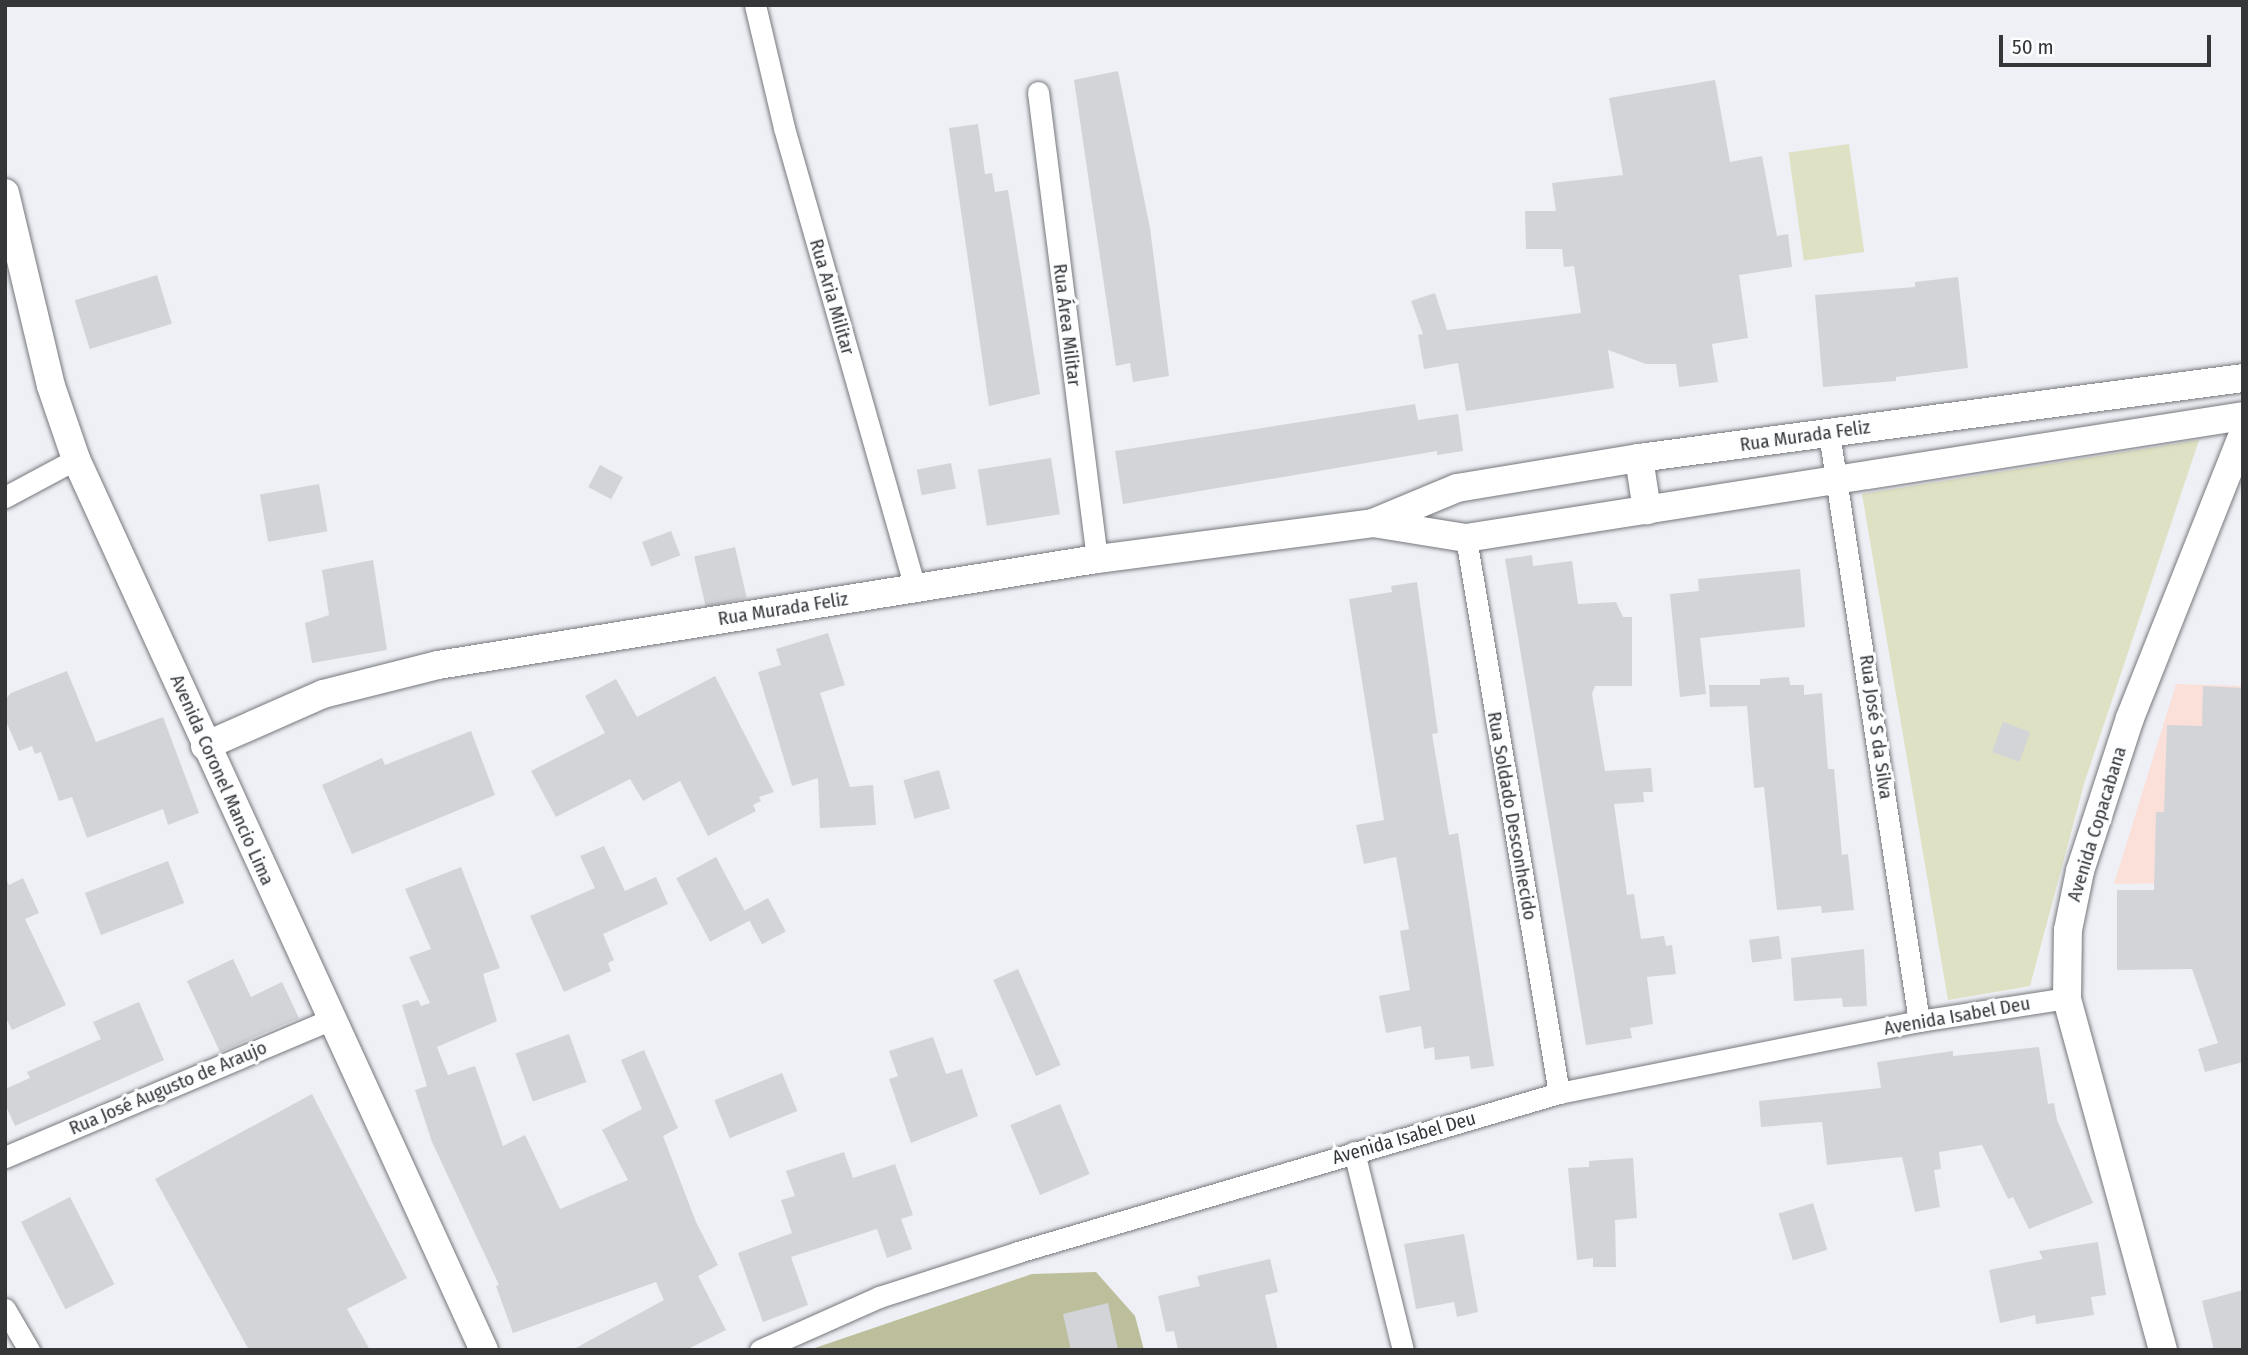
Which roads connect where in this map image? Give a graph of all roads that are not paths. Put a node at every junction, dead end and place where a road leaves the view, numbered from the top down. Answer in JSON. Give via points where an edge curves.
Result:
{"nodes":[{"id":1,"x":755,"y":5,"type":"edge"},
{"id":2,"x":1038,"y":92,"type":"dead end"},
{"id":3,"x":5,"y":194,"type":"edge"},
{"id":4,"x":2243,"y":378,"type":"edge"},
{"id":5,"x":2243,"y":416,"type":"edge"},
{"id":6,"x":1829,"y":433,"type":"junction"},
{"id":7,"x":2243,"y":434,"type":"edge"},
{"id":8,"x":1639,"y":458,"type":"junction"},
{"id":9,"x":76,"y":459,"type":"junction"},
{"id":10,"x":1840,"y":482,"type":"junction"},
{"id":11,"x":5,"y":497,"type":"edge"},
{"id":12,"x":1647,"y":510,"type":"junction"},
{"id":13,"x":1373,"y":523,"type":"junction"},
{"id":14,"x":1466,"y":538,"type":"junction"},
{"id":15,"x":1097,"y":559,"type":"junction"},
{"id":16,"x":915,"y":588,"type":"junction"},
{"id":17,"x":205,"y":746,"type":"junction"},
{"id":18,"x":2067,"y":998,"type":"junction"},
{"id":19,"x":331,"y":1019,"type":"junction"},
{"id":20,"x":1919,"y":1021,"type":"junction"},
{"id":21,"x":1559,"y":1093,"type":"junction"},
{"id":22,"x":1354,"y":1152,"type":"junction"},
{"id":23,"x":5,"y":1157,"type":"edge"},
{"id":24,"x":5,"y":1309,"type":"edge"},
{"id":25,"x":29,"y":1350,"type":"edge"},
{"id":26,"x":484,"y":1350,"type":"edge"},
{"id":27,"x":760,"y":1350,"type":"edge"},
{"id":28,"x":1403,"y":1350,"type":"edge"},
{"id":29,"x":2163,"y":1350,"type":"edge"}],
"edges":[{"from":1,"to":16,"type":"street","name":"Rua Aria Militar","via":[[785,128]]},
{"from":2,"to":15,"type":"street","name":"Rua Área Militar"},
{"from":3,"to":9,"type":"street","name":"Avenida Coronel Mancio Lima","via":[[51,386]]},
{"from":4,"to":6,"type":"street","name":"Rua Murada Feliz"},
{"from":5,"to":10,"type":"street","name":"Rua Murada Feliz"},
{"from":6,"to":8,"type":"street","name":"Rua Murada Feliz"},
{"from":6,"to":10,"type":"street","name":"Rua José S da Silva"},
{"from":7,"to":18,"type":"street","name":"Avenida Copacabana","via":[[2130,718],[2080,871],[2067,930]]},
{"from":8,"to":12,"type":"street"},
{"from":8,"to":13,"type":"street","name":"Rua Murada Feliz","via":[[1457,488]]},
{"from":9,"to":11,"type":"street"},
{"from":9,"to":17,"type":"street","name":"Avenida Coronel Mancio Lima"},
{"from":10,"to":12,"type":"street","name":"Rua Murada Feliz"},
{"from":10,"to":20,"type":"street","name":"Rua José S da Silva"},
{"from":12,"to":14,"type":"street","name":"Rua Murada Feliz"},
{"from":13,"to":14,"type":"street","name":"Rua Murada Feliz"},
{"from":13,"to":15,"type":"street","name":"Rua Murada Feliz"},
{"from":14,"to":21,"type":"street","name":"Rua Soldado Desconhecido"},
{"from":15,"to":16,"type":"street","name":"Rua Murada Feliz"},
{"from":16,"to":17,"type":"street","name":"Rua Murada Feliz","via":[[374,678],[281,709]]},
{"from":17,"to":19,"type":"street","name":"Avenida Coronel Mancio Lima"},
{"from":18,"to":20,"type":"street","name":"Avenida Isabel Deu"},
{"from":18,"to":29,"type":"street","name":"Avenida Copacabana"},
{"from":19,"to":23,"type":"street","name":"Rua José Augusto de Araujo"},
{"from":19,"to":26,"type":"street","name":"Avenida Coronel Mancio Lima"},
{"from":20,"to":21,"type":"street","name":"Avenida Isabel Deu"},
{"from":21,"to":22,"type":"street","name":"Avenida Isabel Deu"},
{"from":22,"to":27,"type":"street","name":"Avenida Isabel Deu","via":[[879,1297]]},
{"from":22,"to":28,"type":"street"},
{"from":24,"to":25,"type":"street"}]}
